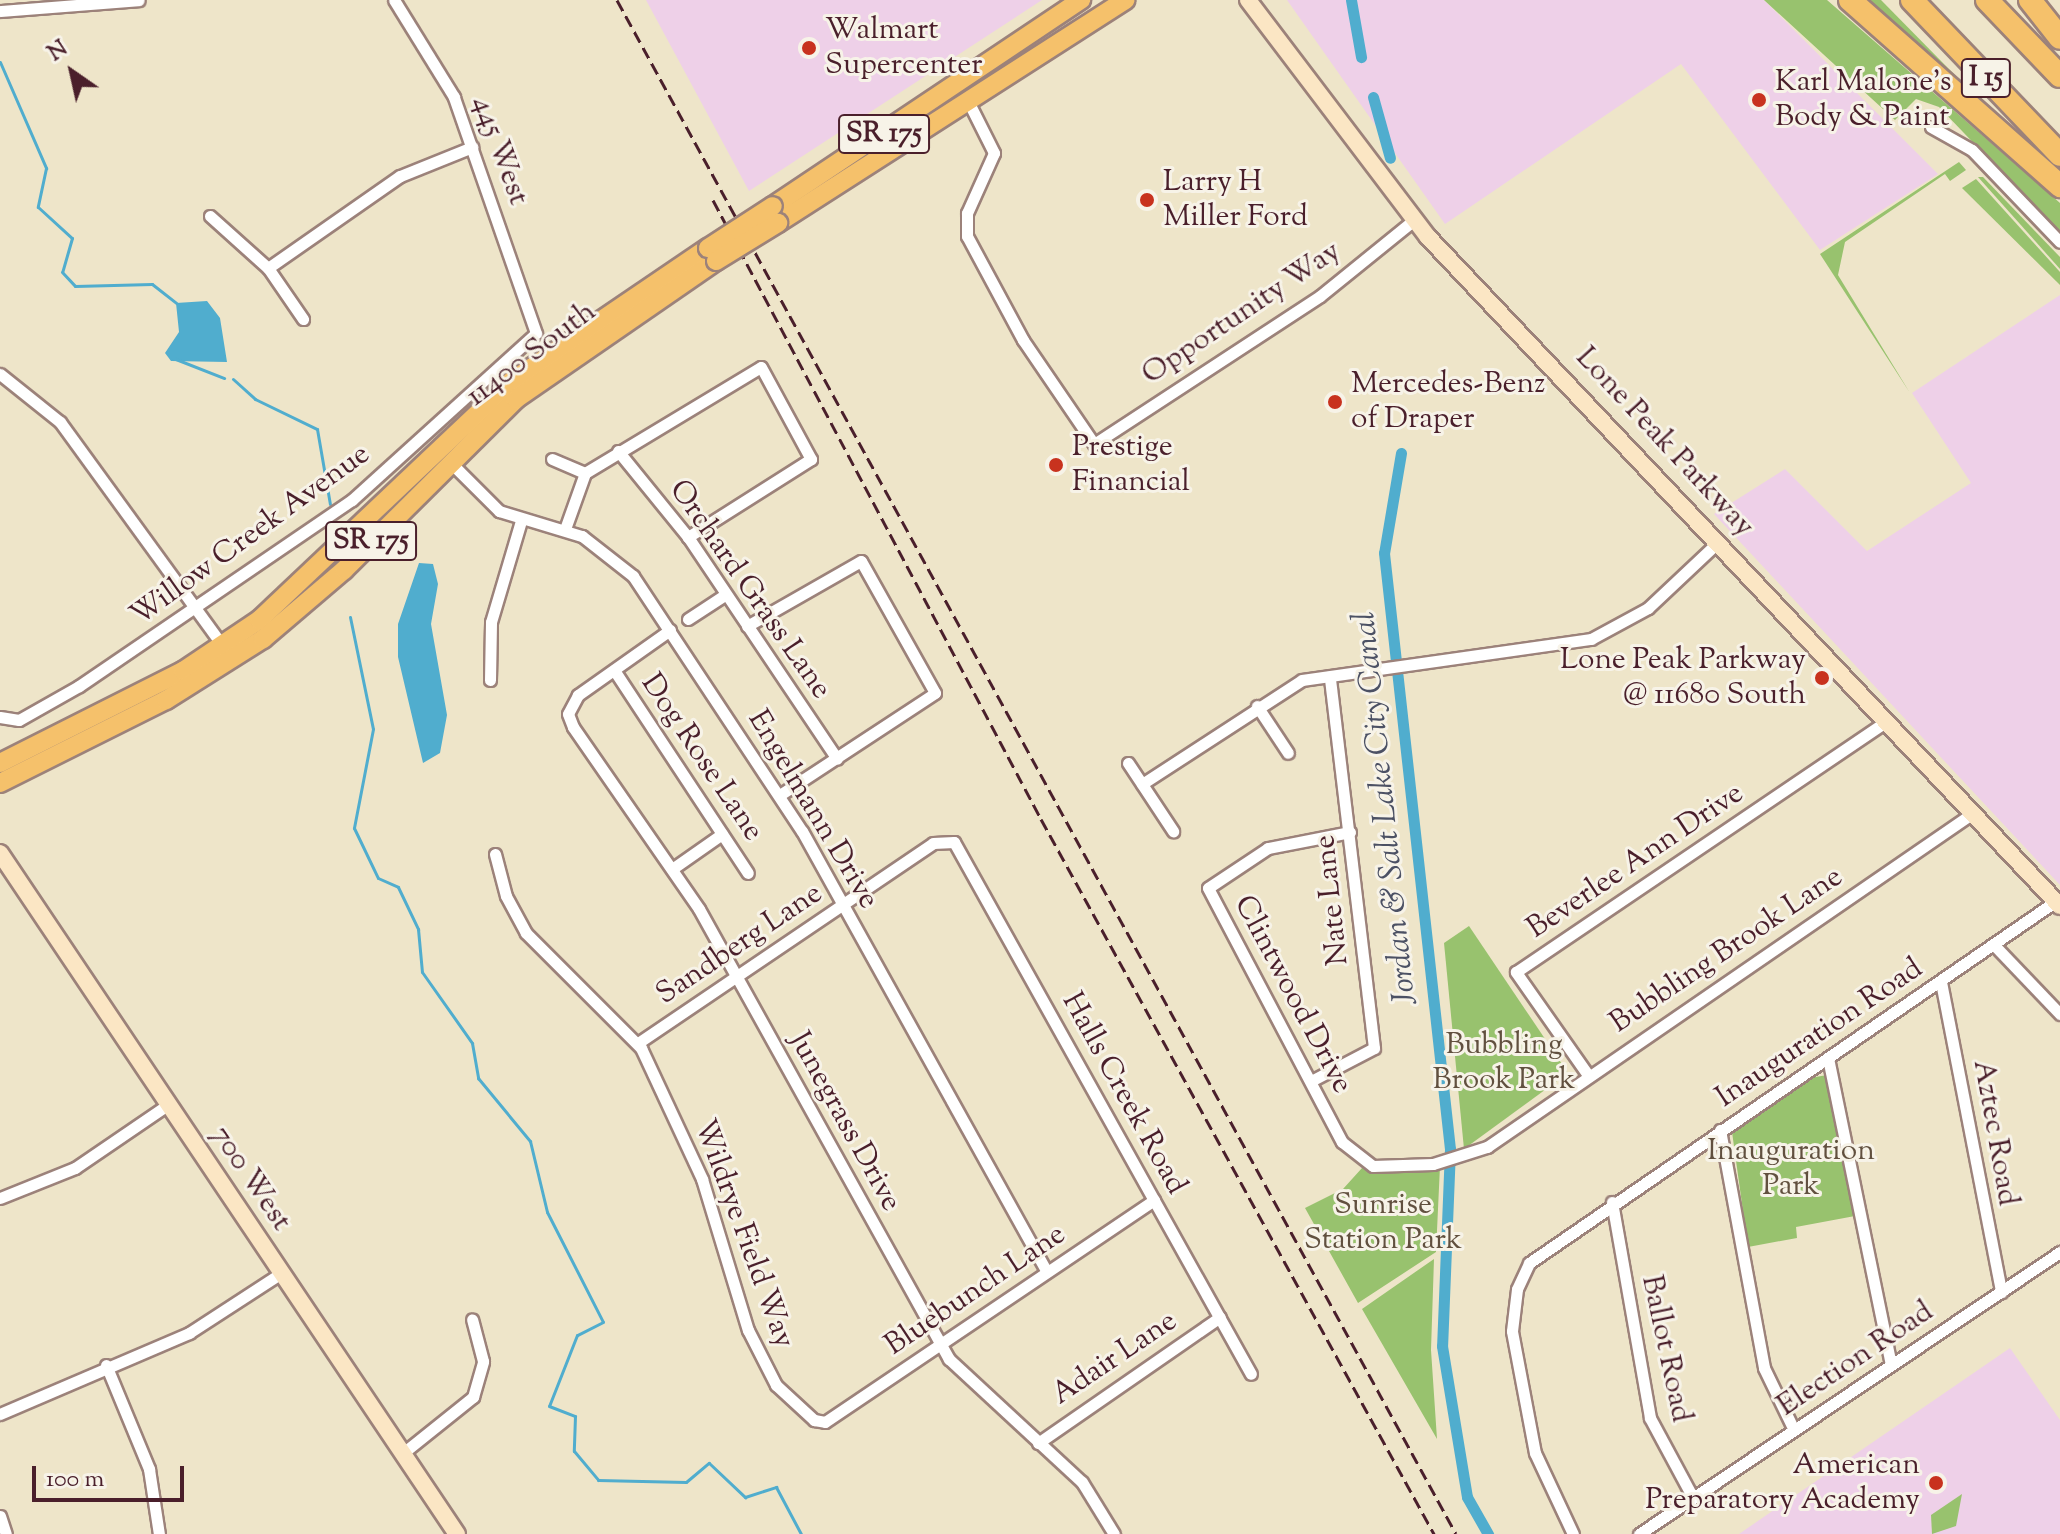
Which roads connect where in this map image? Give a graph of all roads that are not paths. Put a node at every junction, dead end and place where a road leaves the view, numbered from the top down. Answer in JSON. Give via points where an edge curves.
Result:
{"nodes":[{"id":1,"x":139,"y":0,"type":"edge"},
{"id":2,"x":394,"y":0,"type":"edge"},
{"id":3,"x":1081,"y":0,"type":"edge"},
{"id":4,"x":1126,"y":0,"type":"edge"},
{"id":5,"x":1248,"y":0,"type":"edge"},
{"id":6,"x":1850,"y":0,"type":"edge"},
{"id":7,"x":1912,"y":0,"type":"edge"},
{"id":8,"x":1987,"y":0,"type":"edge"},
{"id":9,"x":2030,"y":0,"type":"edge"},
{"id":10,"x":0,"y":11,"type":"edge"},
{"id":11,"x":2060,"y":38,"type":"edge"},
{"id":12,"x":2060,"y":76,"type":"edge"},
{"id":13,"x":969,"y":103,"type":"junction"},
{"id":14,"x":1931,"y":127,"type":"dead end"},
{"id":15,"x":472,"y":147,"type":"junction"},
{"id":16,"x":2060,"y":155,"type":"edge"},
{"id":17,"x":2060,"y":186,"type":"edge"},
{"id":18,"x":776,"y":214,"type":"junction"},
{"id":19,"x":210,"y":216,"type":"dead end"},
{"id":20,"x":1414,"y":220,"type":"junction"},
{"id":21,"x":2060,"y":242,"type":"edge"},
{"id":22,"x":712,"y":254,"type":"junction"},
{"id":23,"x":268,"y":268,"type":"junction"},
{"id":24,"x":303,"y":319,"type":"dead end"},
{"id":25,"x":539,"y":328,"type":"joint"},
{"id":26,"x":0,"y":374,"type":"edge"},
{"id":27,"x":512,"y":381,"type":"junction"},
{"id":28,"x":618,"y":451,"type":"junction"},
{"id":29,"x":552,"y":459,"type":"dead end"},
{"id":30,"x":449,"y":461,"type":"junction"},
{"id":31,"x":585,"y":473,"type":"junction"},
{"id":32,"x":521,"y":521,"type":"junction"},
{"id":33,"x":565,"y":529,"type":"junction"},
{"id":34,"x":688,"y":537,"type":"junction"},
{"id":35,"x":1718,"y":542,"type":"junction"},
{"id":36,"x":726,"y":594,"type":"junction"},
{"id":37,"x":196,"y":608,"type":"junction"},
{"id":38,"x":688,"y":619,"type":"dead end"},
{"id":39,"x":747,"y":626,"type":"junction"},
{"id":40,"x":670,"y":630,"type":"junction"},
{"id":41,"x":223,"y":646,"type":"junction"},
{"id":42,"x":614,"y":670,"type":"junction"},
{"id":43,"x":1330,"y":677,"type":"junction"},
{"id":44,"x":490,"y":680,"type":"dead end"},
{"id":45,"x":1257,"y":706,"type":"junction"},
{"id":46,"x":4,"y":719,"type":"edge"},
{"id":47,"x":1887,"y":721,"type":"junction"},
{"id":48,"x":1288,"y":753,"type":"dead end"},
{"id":49,"x":837,"y":759,"type":"junction"},
{"id":50,"x":0,"y":763,"type":"edge"},
{"id":51,"x":1128,"y":763,"type":"dead end"},
{"id":52,"x":0,"y":783,"type":"edge"},
{"id":53,"x":1142,"y":784,"type":"junction"},
{"id":54,"x":780,"y":795,"type":"junction"},
{"id":55,"x":1973,"y":813,"type":"junction"},
{"id":56,"x":1173,"y":831,"type":"dead end"},
{"id":57,"x":1350,"y":832,"type":"junction"},
{"id":58,"x":722,"y":834,"type":"junction"},
{"id":59,"x":950,"y":840,"type":"joint"},
{"id":60,"x":0,"y":853,"type":"edge"},
{"id":61,"x":495,"y":854,"type":"dead end"},
{"id":62,"x":672,"y":869,"type":"junction"},
{"id":63,"x":748,"y":873,"type":"dead end"},
{"id":64,"x":2058,"y":904,"type":"edge"},
{"id":65,"x":843,"y":905,"type":"junction"},
{"id":66,"x":1995,"y":946,"type":"junction"},
{"id":67,"x":736,"y":976,"type":"junction"},
{"id":68,"x":1941,"y":982,"type":"junction"},
{"id":69,"x":2060,"y":1014,"type":"edge"},
{"id":70,"x":638,"y":1043,"type":"junction"},
{"id":71,"x":1828,"y":1058,"type":"junction"},
{"id":72,"x":1588,"y":1075,"type":"junction"},
{"id":73,"x":1311,"y":1081,"type":"junction"},
{"id":74,"x":166,"y":1106,"type":"junction"},
{"id":75,"x":1720,"y":1130,"type":"junction"},
{"id":76,"x":1373,"y":1166,"type":"joint"},
{"id":77,"x":0,"y":1198,"type":"edge"},
{"id":78,"x":1154,"y":1200,"type":"junction"},
{"id":79,"x":1612,"y":1202,"type":"junction"},
{"id":80,"x":2060,"y":1252,"type":"edge"},
{"id":81,"x":1047,"y":1272,"type":"junction"},
{"id":82,"x":280,"y":1274,"type":"junction"},
{"id":83,"x":2001,"y":1292,"type":"junction"},
{"id":84,"x":1220,"y":1317,"type":"junction"},
{"id":85,"x":472,"y":1319,"type":"dead end"},
{"id":86,"x":940,"y":1344,"type":"junction"},
{"id":87,"x":106,"y":1365,"type":"junction"},
{"id":88,"x":1891,"y":1365,"type":"junction"},
{"id":89,"x":1251,"y":1374,"type":"dead end"},
{"id":90,"x":0,"y":1414,"type":"edge"},
{"id":91,"x":825,"y":1422,"type":"joint"},
{"id":92,"x":1794,"y":1430,"type":"junction"},
{"id":93,"x":1038,"y":1443,"type":"junction"},
{"id":94,"x":403,"y":1453,"type":"junction"},
{"id":95,"x":1693,"y":1498,"type":"junction"},
{"id":96,"x":0,"y":1516,"type":"edge"},
{"id":97,"x":6,"y":1534,"type":"edge"},
{"id":98,"x":159,"y":1534,"type":"edge"},
{"id":99,"x":457,"y":1534,"type":"edge"},
{"id":100,"x":1114,"y":1534,"type":"edge"},
{"id":101,"x":1573,"y":1534,"type":"edge"},
{"id":102,"x":1639,"y":1534,"type":"edge"}],
"edges":[{"from":1,"to":10,"type":"street"},
{"from":2,"to":15,"type":"street","name":"445 West","via":[[454,97]]},
{"from":3,"to":18,"type":"main road","name":"11400 South","number":"SR 175"},
{"from":4,"to":13,"type":"main road","name":"11400 South","number":"SR 175"},
{"from":5,"to":20,"type":"main road","name":"Lone Peak Parkway"},
{"from":6,"to":17,"type":"highway"},
{"from":7,"to":16,"type":"highway","number":"I 15"},
{"from":8,"to":12,"type":"highway","number":"I 15"},
{"from":9,"to":11,"type":"highway"},
{"from":13,"to":18,"type":"main road","name":"11400 South","number":"SR 175"},
{"from":13,"to":20,"type":"street","name":"Opportunity Way","via":[[994,153],[967,213],[967,236],[1023,340],[1094,444],[1320,296]]},
{"from":14,"to":21,"type":"street","via":[[1972,150]]},
{"from":15,"to":23,"type":"street","via":[[400,176]]},
{"from":15,"to":25,"type":"street","name":"445 West"},
{"from":18,"to":22,"type":"main road","name":"11400 South","number":"SR 175","bridge":true},
{"from":19,"to":23,"type":"street"},
{"from":20,"to":35,"type":"main road","name":"Lone Peak Parkway"},
{"from":22,"to":27,"type":"main road","name":"11400 South","number":"SR 175"},
{"from":22,"to":30,"type":"main road","name":"11400 South","number":"SR 175","via":[[565,361]]},
{"from":23,"to":24,"type":"street"},
{"from":25,"to":37,"type":"street","name":"Willow Creek Avenue","via":[[352,500]]},
{"from":26,"to":37,"type":"street","via":[[60,422]]},
{"from":27,"to":30,"type":"main road","via":[[449,448]]},
{"from":27,"to":41,"type":"main road","name":"11400 South","number":"SR 175","via":[[295,591]]},
{"from":28,"to":31,"type":"street"},
{"from":28,"to":34,"type":"street","name":"Orchard Grass Lane"},
{"from":28,"to":34,"type":"street","via":[[761,367],[811,459]]},
{"from":29,"to":31,"type":"street"},
{"from":30,"to":32,"type":"street","name":"Engelmann Drive","via":[[490,505]]},
{"from":30,"to":52,"type":"main road","name":"11400 South","number":"SR 175","via":[[344,570],[263,639],[189,687]]},
{"from":31,"to":33,"type":"street"},
{"from":32,"to":33,"type":"street","name":"Engelmann Drive"},
{"from":32,"to":44,"type":"street","via":[[491,622]]},
{"from":33,"to":40,"type":"street","name":"Engelmann Drive","via":[[614,556]]},
{"from":34,"to":36,"type":"street","name":"Orchard Grass Lane"},
{"from":35,"to":43,"type":"street","via":[[1648,608],[1591,639]]},
{"from":35,"to":47,"type":"main road","name":"Lone Peak Parkway"},
{"from":36,"to":38,"type":"street"},
{"from":36,"to":39,"type":"street","name":"Orchard Grass Lane"},
{"from":37,"to":41,"type":"street"},
{"from":37,"to":46,"type":"street","name":"Willow Creek Avenue","via":[[79,686]]},
{"from":39,"to":49,"type":"street","name":"Orchard Grass Lane"},
{"from":39,"to":49,"type":"street","via":[[861,561],[935,693]]},
{"from":40,"to":42,"type":"street"},
{"from":40,"to":54,"type":"street","name":"Engelmann Drive"},
{"from":41,"to":50,"type":"main road","name":"11400 South","number":"SR 175"},
{"from":42,"to":58,"type":"street","name":"Dog Rose Lane"},
{"from":42,"to":62,"type":"street","name":"Junegrass Drive","via":[[570,705],[573,727]]},
{"from":43,"to":45,"type":"street","via":[[1285,686]]},
{"from":43,"to":57,"type":"street","name":"Nate Lane"},
{"from":45,"to":48,"type":"street"},
{"from":45,"to":53,"type":"street"},
{"from":47,"to":55,"type":"main road","name":"Lone Peak Parkway"},
{"from":47,"to":72,"type":"street","name":"Beverlee Ann Drive","via":[[1516,972]]},
{"from":49,"to":54,"type":"street"},
{"from":51,"to":53,"type":"street"},
{"from":53,"to":56,"type":"street"},
{"from":54,"to":65,"type":"street","name":"Engelmann Drive"},
{"from":55,"to":64,"type":"main road","name":"Lone Peak Parkway"},
{"from":55,"to":72,"type":"street","name":"Bubbling Brook Lane"},
{"from":57,"to":73,"type":"street","name":"Nate Lane","via":[[1374,1048]]},
{"from":57,"to":73,"type":"street","name":"Clintwood Drive","via":[[1268,848],[1208,888]]},
{"from":58,"to":62,"type":"street"},
{"from":58,"to":63,"type":"street","name":"Dog Rose Lane"},
{"from":59,"to":65,"type":"street","name":"Sandberg Lane","via":[[937,841]]},
{"from":59,"to":78,"type":"street","name":"Halls Creek Road"},
{"from":60,"to":74,"type":"main road","name":"700 West"},
{"from":61,"to":70,"type":"street","via":[[506,896],[526,933]]},
{"from":62,"to":67,"type":"street","name":"Junegrass Drive"},
{"from":64,"to":66,"type":"street","name":"Inauguration Road"},
{"from":65,"to":67,"type":"street","name":"Sandberg Lane"},
{"from":65,"to":81,"type":"street","name":"Engelmann Drive"},
{"from":66,"to":68,"type":"street","name":"Inauguration Road"},
{"from":66,"to":69,"type":"street"},
{"from":67,"to":70,"type":"street","name":"Sandberg Lane"},
{"from":67,"to":86,"type":"street","name":"Junegrass Drive"},
{"from":68,"to":71,"type":"street","name":"Inauguration Road"},
{"from":68,"to":83,"type":"street","name":"Aztec Road"},
{"from":70,"to":91,"type":"street","name":"Wildrye Field Way","via":[[702,1179],[748,1330],[795,1409]]},
{"from":71,"to":75,"type":"street","name":"Inauguration Road"},
{"from":71,"to":88,"type":"street"},
{"from":72,"to":76,"type":"street","name":"Bubbling Brook Lane","via":[[1487,1147],[1443,1161]]},
{"from":73,"to":76,"type":"street","name":"Clintwood Drive","via":[[1342,1142]]},
{"from":74,"to":77,"type":"street","via":[[75,1168]]},
{"from":74,"to":82,"type":"main road","name":"700 West"},
{"from":75,"to":79,"type":"street","name":"Inauguration Road"},
{"from":75,"to":92,"type":"street","via":[[1764,1368]]},
{"from":78,"to":81,"type":"street","name":"Bluebunch Lane"},
{"from":78,"to":84,"type":"street","name":"Halls Creek Road"},
{"from":79,"to":95,"type":"street","name":"Ballot Road","via":[[1650,1418]]},
{"from":79,"to":101,"type":"street","name":"Inauguration Road","via":[[1539,1252],[1513,1302],[1535,1453]]},
{"from":80,"to":83,"type":"street","name":"Election Road"},
{"from":81,"to":86,"type":"street","name":"Bluebunch Lane"},
{"from":82,"to":87,"type":"street","via":[[189,1333]]},
{"from":82,"to":94,"type":"main road","name":"700 West"},
{"from":83,"to":88,"type":"street","name":"Election Road"},
{"from":84,"to":89,"type":"street","name":"Halls Creek Road"},
{"from":84,"to":93,"type":"street","name":"Adair Lane"},
{"from":85,"to":94,"type":"street","via":[[483,1361],[473,1397]]},
{"from":86,"to":91,"type":"street","name":"Bluebunch Lane"},
{"from":86,"to":93,"type":"street","name":"Junegrass Drive","via":[[966,1381]]},
{"from":87,"to":90,"type":"street"},
{"from":87,"to":98,"type":"street","via":[[149,1469]]},
{"from":88,"to":92,"type":"street","name":"Election Road"},
{"from":92,"to":95,"type":"street","name":"Election Road"},
{"from":93,"to":100,"type":"street","name":"Junegrass Drive","via":[[1088,1490]]},
{"from":94,"to":99,"type":"main road","name":"700 West"},
{"from":95,"to":102,"type":"street","name":"Election Road"},
{"from":96,"to":97,"type":"street"}]}
